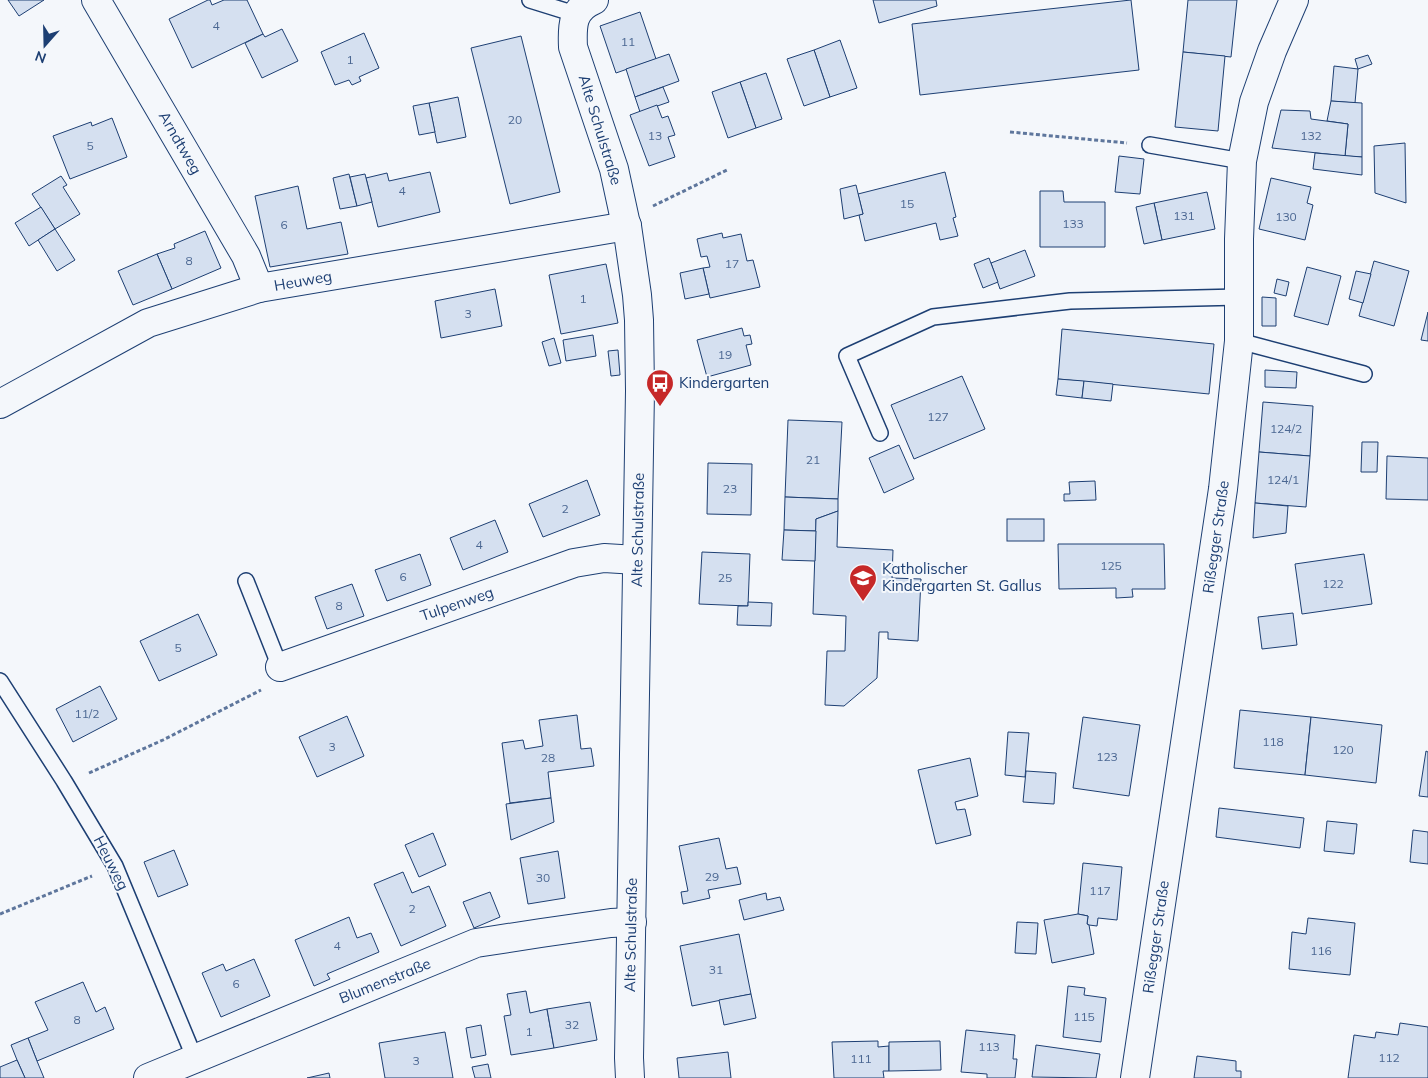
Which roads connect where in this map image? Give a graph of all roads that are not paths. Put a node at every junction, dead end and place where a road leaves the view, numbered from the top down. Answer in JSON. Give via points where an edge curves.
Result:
{"nodes":[{"id":1,"x":96,"y":0,"type":"edge"},
{"id":2,"x":530,"y":0,"type":"edge"},
{"id":3,"x":1294,"y":0,"type":"edge"},
{"id":4,"x":584,"y":7,"type":"edge"},
{"id":5,"x":1150,"y":145,"type":"road end"},
{"id":6,"x":1242,"y":161,"type":"junction"},
{"id":7,"x":626,"y":223,"type":"junction"},
{"id":8,"x":259,"y":288,"type":"junction"},
{"id":9,"x":1239,"y":296,"type":"junction"},
{"id":10,"x":1239,"y":341,"type":"junction"},
{"id":11,"x":1364,"y":374,"type":"dead end"},
{"id":12,"x":0,"y":404,"type":"edge"},
{"id":13,"x":880,"y":433,"type":"dead end"},
{"id":14,"x":637,"y":560,"type":"junction"},
{"id":15,"x":246,"y":581,"type":"dead end"},
{"id":16,"x":280,"y":666,"type":"joint"},
{"id":17,"x":0,"y":682,"type":"edge"},
{"id":18,"x":632,"y":922,"type":"junction"},
{"id":19,"x":195,"y":1059,"type":"junction"},
{"id":20,"x":148,"y":1078,"type":"edge"},
{"id":21,"x":630,"y":1078,"type":"edge"},
{"id":22,"x":1136,"y":1078,"type":"edge"}],
"edges":[{"from":1,"to":8,"type":"street","name":"Arndtweg","via":[[246,256]]},
{"from":2,"to":4,"type":"lane"},
{"from":3,"to":6,"type":"street","name":"Rißegger Straße","via":[[1254,102]]},
{"from":4,"to":7,"type":"street","name":"Alte Schulstraße","via":[[572,28],[574,47],[614,168]]},
{"from":5,"to":6,"type":"lane"},
{"from":6,"to":9,"type":"street","name":"Rißegger Straße"},
{"from":7,"to":8,"type":"street","name":"Heuweg"},
{"from":7,"to":14,"type":"street","name":"Alte Schulstraße","via":[[639,320]]},
{"from":8,"to":12,"type":"street","name":"Heuweg","via":[[148,323]]},
{"from":9,"to":10,"type":"street","name":"Rißegger Straße"},
{"from":9,"to":13,"type":"lane","via":[[1070,301],[933,317],[847,356]]},
{"from":10,"to":11,"type":"lane"},
{"from":10,"to":22,"type":"street","name":"Rißegger Straße","via":[[1223,489]]},
{"from":14,"to":16,"type":"street","name":"Tulpenweg","via":[[604,558],[574,563]]},
{"from":14,"to":18,"type":"street","name":"Alte Schulstraße"},
{"from":15,"to":16,"type":"lane"},
{"from":17,"to":19,"type":"lane","name":"Heuweg","via":[[116,866]]},
{"from":18,"to":19,"type":"street","name":"Blumenstraße","via":[[476,943]]},
{"from":18,"to":21,"type":"street","name":"Alte Schulstraße"},
{"from":19,"to":20,"type":"street","name":"Blumenstraße"}]}
